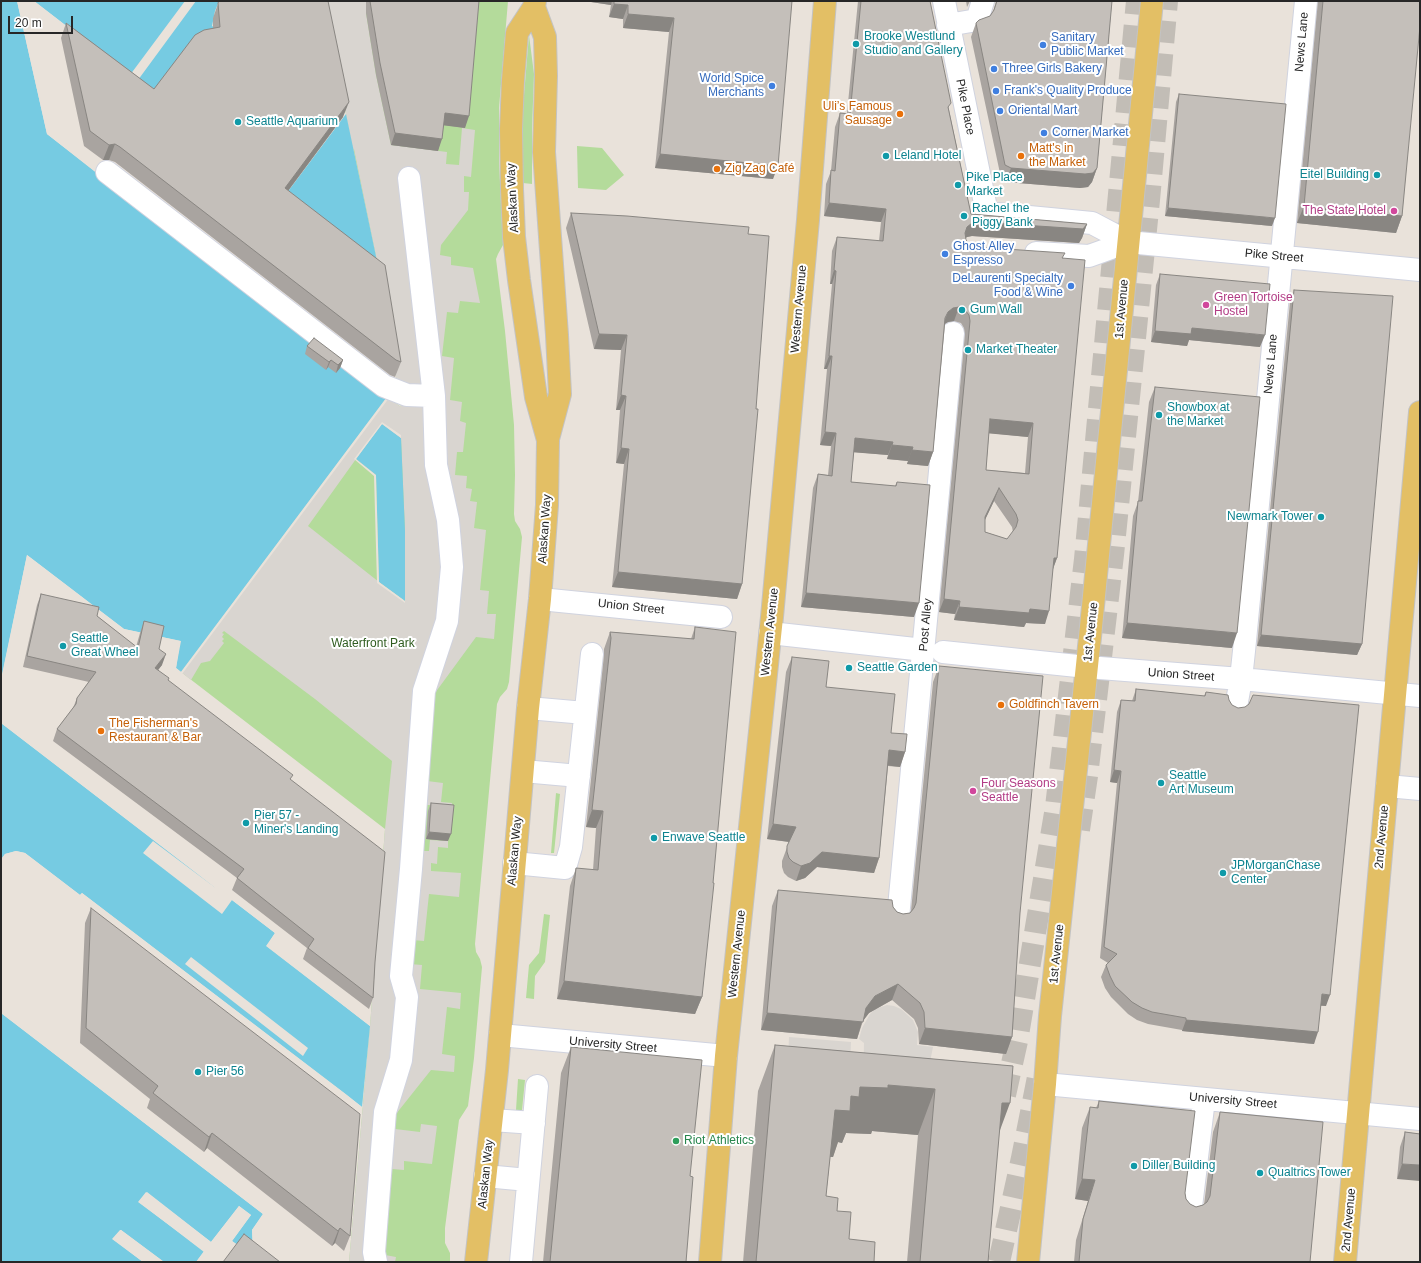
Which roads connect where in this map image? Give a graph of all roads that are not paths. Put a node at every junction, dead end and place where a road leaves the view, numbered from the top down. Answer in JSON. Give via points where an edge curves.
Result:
{"nodes":[{"id":1,"x":825,"y":1,"type":"edge"},
{"id":2,"x":944,"y":1,"type":"edge"},
{"id":3,"x":984,"y":1,"type":"edge"},
{"id":4,"x":1152,"y":1,"type":"edge"},
{"id":5,"x":1306,"y":1,"type":"edge"},
{"id":6,"x":534,"y":4,"type":"edge"},
{"id":7,"x":948,"y":25,"type":"junction"},
{"id":8,"x":107,"y":172,"type":"dead end"},
{"id":9,"x":409,"y":178,"type":"dead end"},
{"id":10,"x":987,"y":213,"type":"joint"},
{"id":11,"x":1128,"y":242,"type":"junction"},
{"id":12,"x":1019,"y":251,"type":"edge"},
{"id":13,"x":1282,"y":257,"type":"junction"},
{"id":14,"x":1420,"y":270,"type":"edge"},
{"id":15,"x":953,"y":333,"type":"dead end"},
{"id":16,"x":434,"y":396,"type":"junction"},
{"id":17,"x":1420,"y":412,"type":"edge"},
{"id":18,"x":548,"y":440,"type":"junction"},
{"id":19,"x":540,"y":599,"type":"junction"},
{"id":20,"x":722,"y":617,"type":"dead end"},
{"id":21,"x":770,"y":634,"type":"junction"},
{"id":22,"x":933,"y":651,"type":"junction"},
{"id":23,"x":592,"y":654,"type":"dead end"},
{"id":24,"x":1087,"y":667,"type":"junction"},
{"id":25,"x":1241,"y":680,"type":"junction"},
{"id":26,"x":1395,"y":694,"type":"junction"},
{"id":27,"x":1420,"y":696,"type":"edge"},
{"id":28,"x":528,"y":708,"type":"junction"},
{"id":29,"x":1236,"y":708,"type":"edge"},
{"id":30,"x":586,"y":713,"type":"junction"},
{"id":31,"x":523,"y":771,"type":"junction"},
{"id":32,"x":579,"y":776,"type":"junction"},
{"id":33,"x":1387,"y":786,"type":"junction"},
{"id":34,"x":1420,"y":789,"type":"edge"},
{"id":35,"x":514,"y":863,"type":"junction"},
{"id":36,"x":898,"y":918,"type":"edge"},
{"id":37,"x":500,"y":1035,"type":"junction"},
{"id":38,"x":726,"y":1056,"type":"junction"},
{"id":39,"x":1045,"y":1084,"type":"junction"},
{"id":40,"x":537,"y":1086,"type":"dead end"},
{"id":41,"x":1204,"y":1099,"type":"junction"},
{"id":42,"x":1358,"y":1113,"type":"junction"},
{"id":43,"x":1420,"y":1119,"type":"edge"},
{"id":44,"x":492,"y":1120,"type":"junction"},
{"id":45,"x":534,"y":1123,"type":"junction"},
{"id":46,"x":486,"y":1176,"type":"junction"},
{"id":47,"x":528,"y":1180,"type":"junction"},
{"id":48,"x":1190,"y":1215,"type":"edge"},
{"id":49,"x":376,"y":1262,"type":"edge"},
{"id":50,"x":476,"y":1262,"type":"edge"},
{"id":51,"x":520,"y":1262,"type":"edge"},
{"id":52,"x":710,"y":1262,"type":"edge"},
{"id":53,"x":1028,"y":1262,"type":"edge"},
{"id":54,"x":1345,"y":1262,"type":"edge"}],
"edges":[{"from":1,"to":21,"type":"main road","name":"Western Avenue","via":[[808,220]]},
{"from":2,"to":7,"type":"street","name":"Pike Place"},
{"from":3,"to":7,"type":"street","via":[[977,20]]},
{"from":4,"to":11,"type":"main road","name":"1st Avenue"},
{"from":5,"to":13,"type":"street","name":"News Lane"},
{"from":6,"to":18,"type":"main road","name":"Alaskan Way","via":[[545,37],[544,152],[560,394]]},
{"from":6,"to":18,"type":"main road","name":"Alaskan Way","via":[[517,33],[511,129],[512,189],[519,280],[536,398]]},
{"from":7,"to":10,"type":"street","name":"Pike Place"},
{"from":8,"to":16,"type":"street","via":[[384,386],[406,395]]},
{"from":9,"to":16,"type":"street"},
{"from":10,"to":11,"type":"street","name":"Pike Street","via":[[1092,223]]},
{"from":11,"to":12,"type":"street","name":"Pike Street","via":[[1090,256]]},
{"from":11,"to":13,"type":"street","name":"Pike Street"},
{"from":11,"to":24,"type":"main road","name":"1st Avenue"},
{"from":13,"to":14,"type":"street","name":"Pike Street"},
{"from":13,"to":25,"type":"street","name":"News Lane"},
{"from":15,"to":22,"type":"street","name":"Post Alley"},
{"from":16,"to":49,"type":"street","via":[[436,465],[448,520],[452,567],[448,621],[424,691],[401,976],[407,997],[401,1060],[385,1112],[374,1252]]},
{"from":17,"to":26,"type":"main road","name":"2nd Avenue"},
{"from":18,"to":19,"type":"main road","name":"Alaskan Way","via":[[547,505]]},
{"from":19,"to":20,"type":"street","name":"Union Street"},
{"from":19,"to":28,"type":"main road","name":"Alaskan Way"},
{"from":21,"to":22,"type":"street","name":"Union Street"},
{"from":21,"to":38,"type":"main road","name":"Western Avenue"},
{"from":22,"to":24,"type":"street","name":"Union Street"},
{"from":22,"to":36,"type":"street","name":"Post Alley"},
{"from":23,"to":30,"type":"street"},
{"from":24,"to":25,"type":"street","name":"Union Street"},
{"from":24,"to":39,"type":"main road","name":"1st Avenue"},
{"from":25,"to":26,"type":"street","name":"Union Street"},
{"from":25,"to":29,"type":"street","name":"News Lane"},
{"from":26,"to":27,"type":"street","name":"Union Street"},
{"from":26,"to":33,"type":"main road","name":"2nd Avenue"},
{"from":28,"to":30,"type":"street"},
{"from":28,"to":31,"type":"main road","name":"Alaskan Way"},
{"from":30,"to":32,"type":"street"},
{"from":31,"to":32,"type":"street"},
{"from":31,"to":35,"type":"main road","name":"Alaskan Way"},
{"from":32,"to":35,"type":"street","via":[[571,847],[565,868]]},
{"from":33,"to":34,"type":"street"},
{"from":33,"to":42,"type":"main road","name":"2nd Avenue"},
{"from":35,"to":37,"type":"main road","name":"Alaskan Way"},
{"from":37,"to":38,"type":"street","name":"University Street"},
{"from":37,"to":44,"type":"main road","name":"Alaskan Way"},
{"from":38,"to":52,"type":"main road","name":"Western Avenue"},
{"from":39,"to":41,"type":"street","name":"University Street"},
{"from":39,"to":53,"type":"main road","name":"1st Avenue"},
{"from":40,"to":45,"type":"street"},
{"from":41,"to":42,"type":"street","name":"University Street"},
{"from":41,"to":48,"type":"street"},
{"from":42,"to":43,"type":"street","name":"University Street"},
{"from":42,"to":54,"type":"main road","name":"2nd Avenue"},
{"from":44,"to":45,"type":"street"},
{"from":44,"to":46,"type":"main road","name":"Alaskan Way"},
{"from":45,"to":47,"type":"street"},
{"from":46,"to":47,"type":"street"},
{"from":46,"to":50,"type":"main road","name":"Alaskan Way"},
{"from":47,"to":51,"type":"street"}]}
